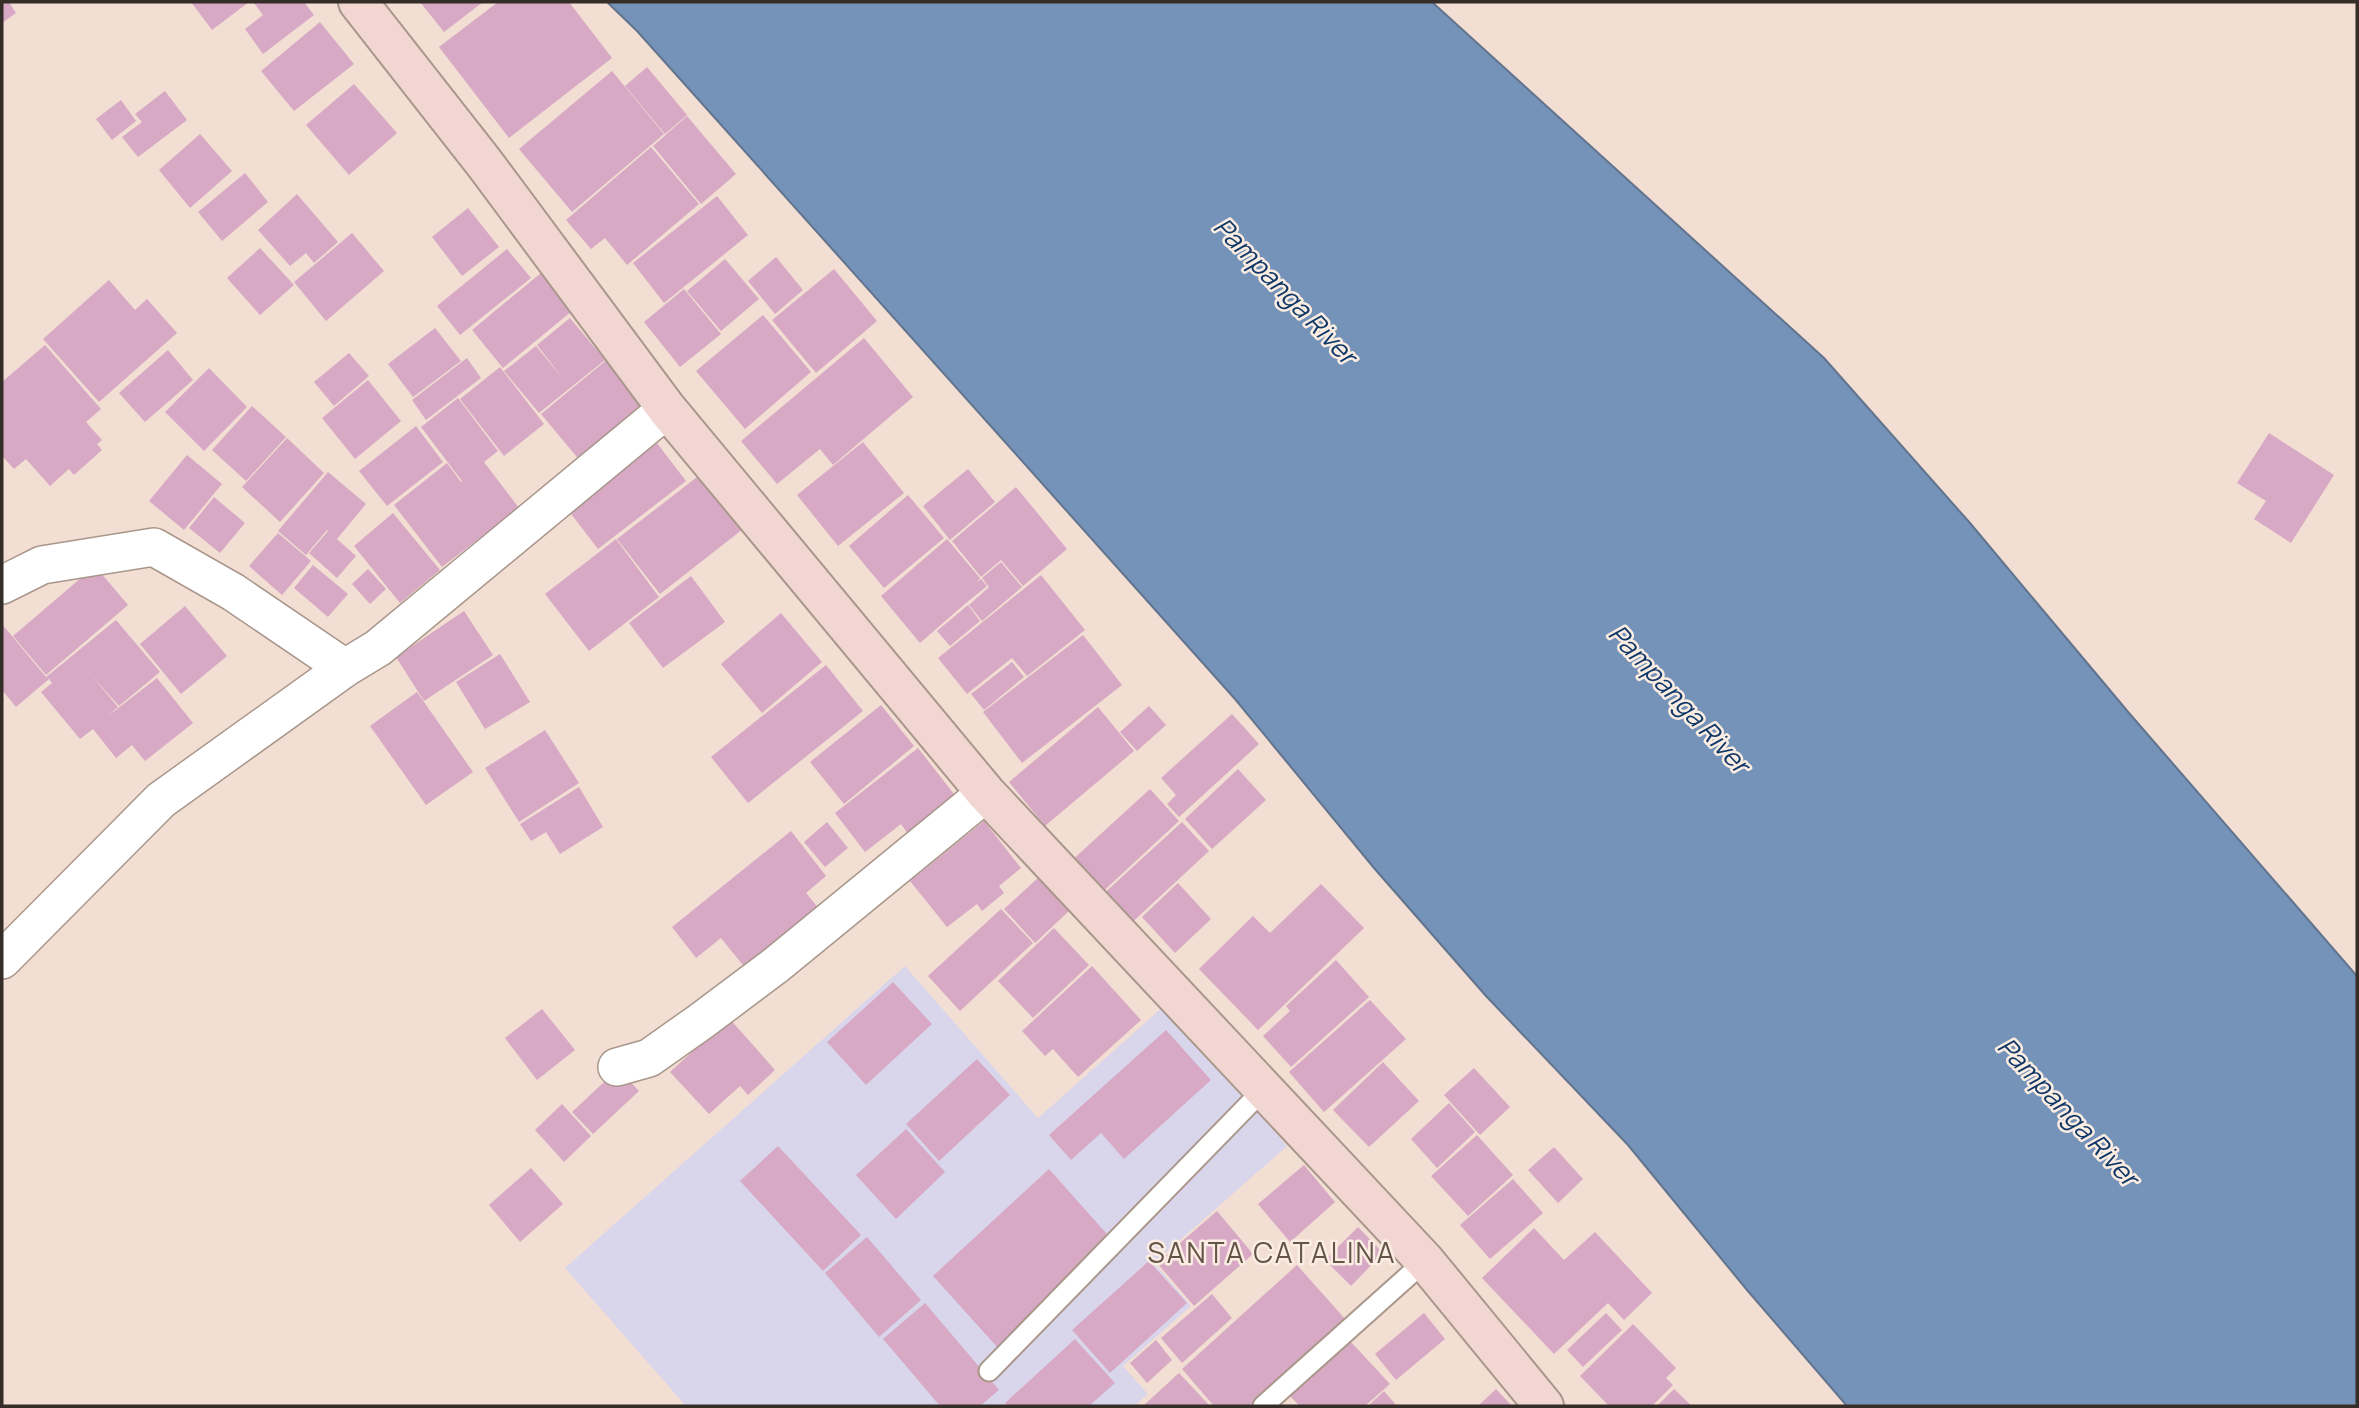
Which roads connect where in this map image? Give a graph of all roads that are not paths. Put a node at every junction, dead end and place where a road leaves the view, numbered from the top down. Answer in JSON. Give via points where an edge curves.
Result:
{"nodes":[{"id":1,"x":358,"y":2,"type":"edge"},
{"id":2,"x":667,"y":409,"type":"junction"},
{"id":3,"x":2,"y":585,"type":"edge"},
{"id":4,"x":345,"y":668,"type":"junction"},
{"id":5,"x":986,"y":793,"type":"junction"},
{"id":6,"x":2,"y":960,"type":"edge"},
{"id":7,"x":617,"y":1067,"type":"dead end"},
{"id":8,"x":1263,"y":1090,"type":"junction"},
{"id":9,"x":1424,"y":1261,"type":"junction"},
{"id":10,"x":989,"y":1370,"type":"dead end"},
{"id":11,"x":1263,"y":1406,"type":"edge"},
{"id":12,"x":1544,"y":1406,"type":"edge"}],
"edges":[{"from":1,"to":2,"type":"street"},
{"from":2,"to":4,"type":"street","via":[[379,648]]},
{"from":2,"to":5,"type":"street"},
{"from":3,"to":4,"type":"street","via":[[42,565],[154,547],[233,592]]},
{"from":4,"to":6,"type":"street","via":[[161,800]]},
{"from":5,"to":7,"type":"street","via":[[700,1022],[649,1058]]},
{"from":5,"to":8,"type":"street"},
{"from":8,"to":9,"type":"street"},
{"from":8,"to":10,"type":"lane"},
{"from":9,"to":11,"type":"lane"},
{"from":9,"to":12,"type":"street"}]}
